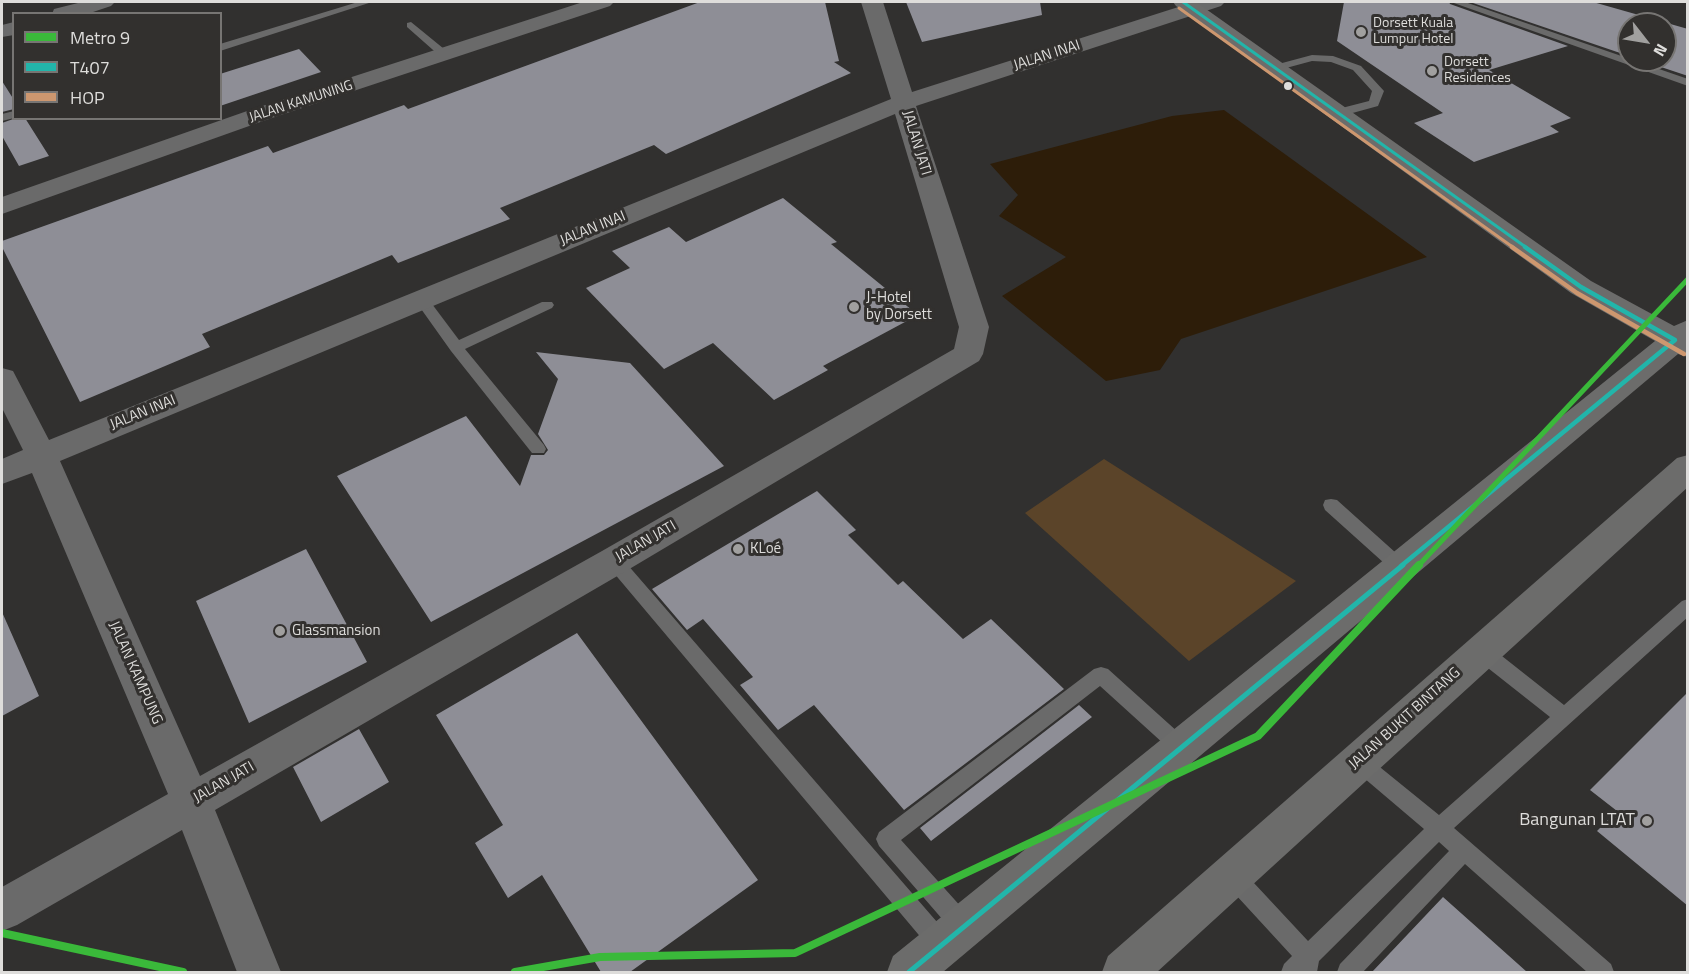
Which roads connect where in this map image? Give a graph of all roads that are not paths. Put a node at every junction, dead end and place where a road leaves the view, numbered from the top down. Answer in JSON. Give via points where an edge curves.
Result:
{"nodes":[{"id":1,"x":104,"y":2,"type":"edge"},
{"id":2,"x":367,"y":2,"type":"edge"},
{"id":3,"x":603,"y":2,"type":"edge"},
{"id":4,"x":872,"y":2,"type":"edge"},
{"id":5,"x":1456,"y":2,"type":"edge"},
{"id":6,"x":1196,"y":4,"type":"edge"},
{"id":7,"x":69,"y":12,"type":"edge"},
{"id":8,"x":411,"y":25,"type":"dead end"},
{"id":9,"x":222,"y":47,"type":"edge"},
{"id":10,"x":446,"y":55,"type":"junction"},
{"id":11,"x":1275,"y":68,"type":"junction"},
{"id":12,"x":1688,"y":83,"type":"edge"},
{"id":13,"x":904,"y":102,"type":"junction"},
{"id":14,"x":1338,"y":113,"type":"junction"},
{"id":15,"x":2,"y":206,"type":"edge"},
{"id":16,"x":421,"y":299,"type":"junction"},
{"id":17,"x":547,"y":305,"type":"dead end"},
{"id":18,"x":1683,"y":339,"type":"edge"},
{"id":19,"x":456,"y":347,"type":"junction"},
{"id":20,"x":2,"y":378,"type":"edge"},
{"id":21,"x":538,"y":448,"type":"dead end"},
{"id":22,"x":41,"y":455,"type":"junction"},
{"id":23,"x":1688,"y":467,"type":"edge"},
{"id":24,"x":2,"y":472,"type":"edge"},
{"id":25,"x":1331,"y":505,"type":"dead end"},
{"id":26,"x":614,"y":561,"type":"junction"},
{"id":27,"x":1400,"y":567,"type":"junction"},
{"id":28,"x":1688,"y":606,"type":"edge"},
{"id":29,"x":1481,"y":651,"type":"junction"},
{"id":30,"x":1564,"y":716,"type":"junction"},
{"id":31,"x":1182,"y":748,"type":"junction"},
{"id":32,"x":1358,"y":761,"type":"junction"},
{"id":33,"x":191,"y":801,"type":"junction"},
{"id":34,"x":1439,"y":828,"type":"junction"},
{"id":35,"x":1464,"y":850,"type":"junction"},
{"id":36,"x":1232,"y":875,"type":"junction"},
{"id":37,"x":2,"y":910,"type":"edge"},
{"id":38,"x":953,"y":937,"type":"junction"},
{"id":39,"x":1308,"y":965,"type":"edge"},
{"id":40,"x":259,"y":972,"type":"edge"},
{"id":41,"x":909,"y":972,"type":"edge"},
{"id":42,"x":1124,"y":972,"type":"edge"},
{"id":43,"x":1292,"y":972,"type":"edge"},
{"id":44,"x":1348,"y":972,"type":"edge"},
{"id":45,"x":1603,"y":972,"type":"edge"}],
"edges":[{"from":1,"to":7,"type":"street"},
{"from":2,"to":9,"type":"lane"},
{"from":3,"to":10,"type":"street","name":"JALAN KAMUNING"},
{"from":4,"to":13,"type":"street","name":"JALAN JATI"},
{"from":5,"to":12,"type":"lane"},
{"from":6,"to":11,"type":"main road"},
{"from":6,"to":13,"type":"street","name":"JALAN INAI"},
{"from":8,"to":10,"type":"lane"},
{"from":10,"to":15,"type":"street","name":"JALAN KAMUNING"},
{"from":11,"to":14,"type":"main road"},
{"from":11,"to":14,"type":"lane","via":[[1312,58],[1357,68],[1378,91],[1374,103]]},
{"from":13,"to":16,"type":"street","name":"JALAN INAI"},
{"from":13,"to":26,"type":"street","name":"JALAN JATI","via":[[974,327],[969,354]]},
{"from":14,"to":18,"type":"main road","via":[[1581,287]]},
{"from":16,"to":19,"type":"lane"},
{"from":16,"to":22,"type":"street","name":"JALAN INAI"},
{"from":17,"to":19,"type":"lane"},
{"from":18,"to":27,"type":"main road"},
{"from":19,"to":21,"type":"lane"},
{"from":20,"to":22,"type":"street","name":"JALAN KAMPUNG"},
{"from":22,"to":24,"type":"street","name":"JALAN INAI"},
{"from":22,"to":33,"type":"street","name":"JALAN KAMPUNG"},
{"from":23,"to":29,"type":"main road","name":"JALAN BUKIT BINTANG"},
{"from":25,"to":27,"type":"lane"},
{"from":26,"to":33,"type":"street","name":"JALAN JATI"},
{"from":26,"to":38,"type":"lane"},
{"from":27,"to":31,"type":"main road"},
{"from":28,"to":30,"type":"lane"},
{"from":29,"to":30,"type":"lane"},
{"from":29,"to":32,"type":"main road","name":"JALAN BUKIT BINTANG"},
{"from":30,"to":34,"type":"lane"},
{"from":31,"to":38,"type":"main road"},
{"from":31,"to":38,"type":"lane","via":[[1101,675],[886,839]]},
{"from":32,"to":34,"type":"lane"},
{"from":32,"to":36,"type":"main road","name":"JALAN BUKIT BINTANG"},
{"from":33,"to":37,"type":"street","name":"JALAN JATI"},
{"from":33,"to":40,"type":"street","name":"JALAN KAMPUNG"},
{"from":34,"to":35,"type":"lane"},
{"from":34,"to":39,"type":"lane"},
{"from":35,"to":44,"type":"lane"},
{"from":35,"to":45,"type":"lane"},
{"from":36,"to":39,"type":"lane"},
{"from":36,"to":42,"type":"main road","name":"JALAN BUKIT BINTANG"},
{"from":38,"to":41,"type":"main road"},
{"from":39,"to":43,"type":"lane"}]}
